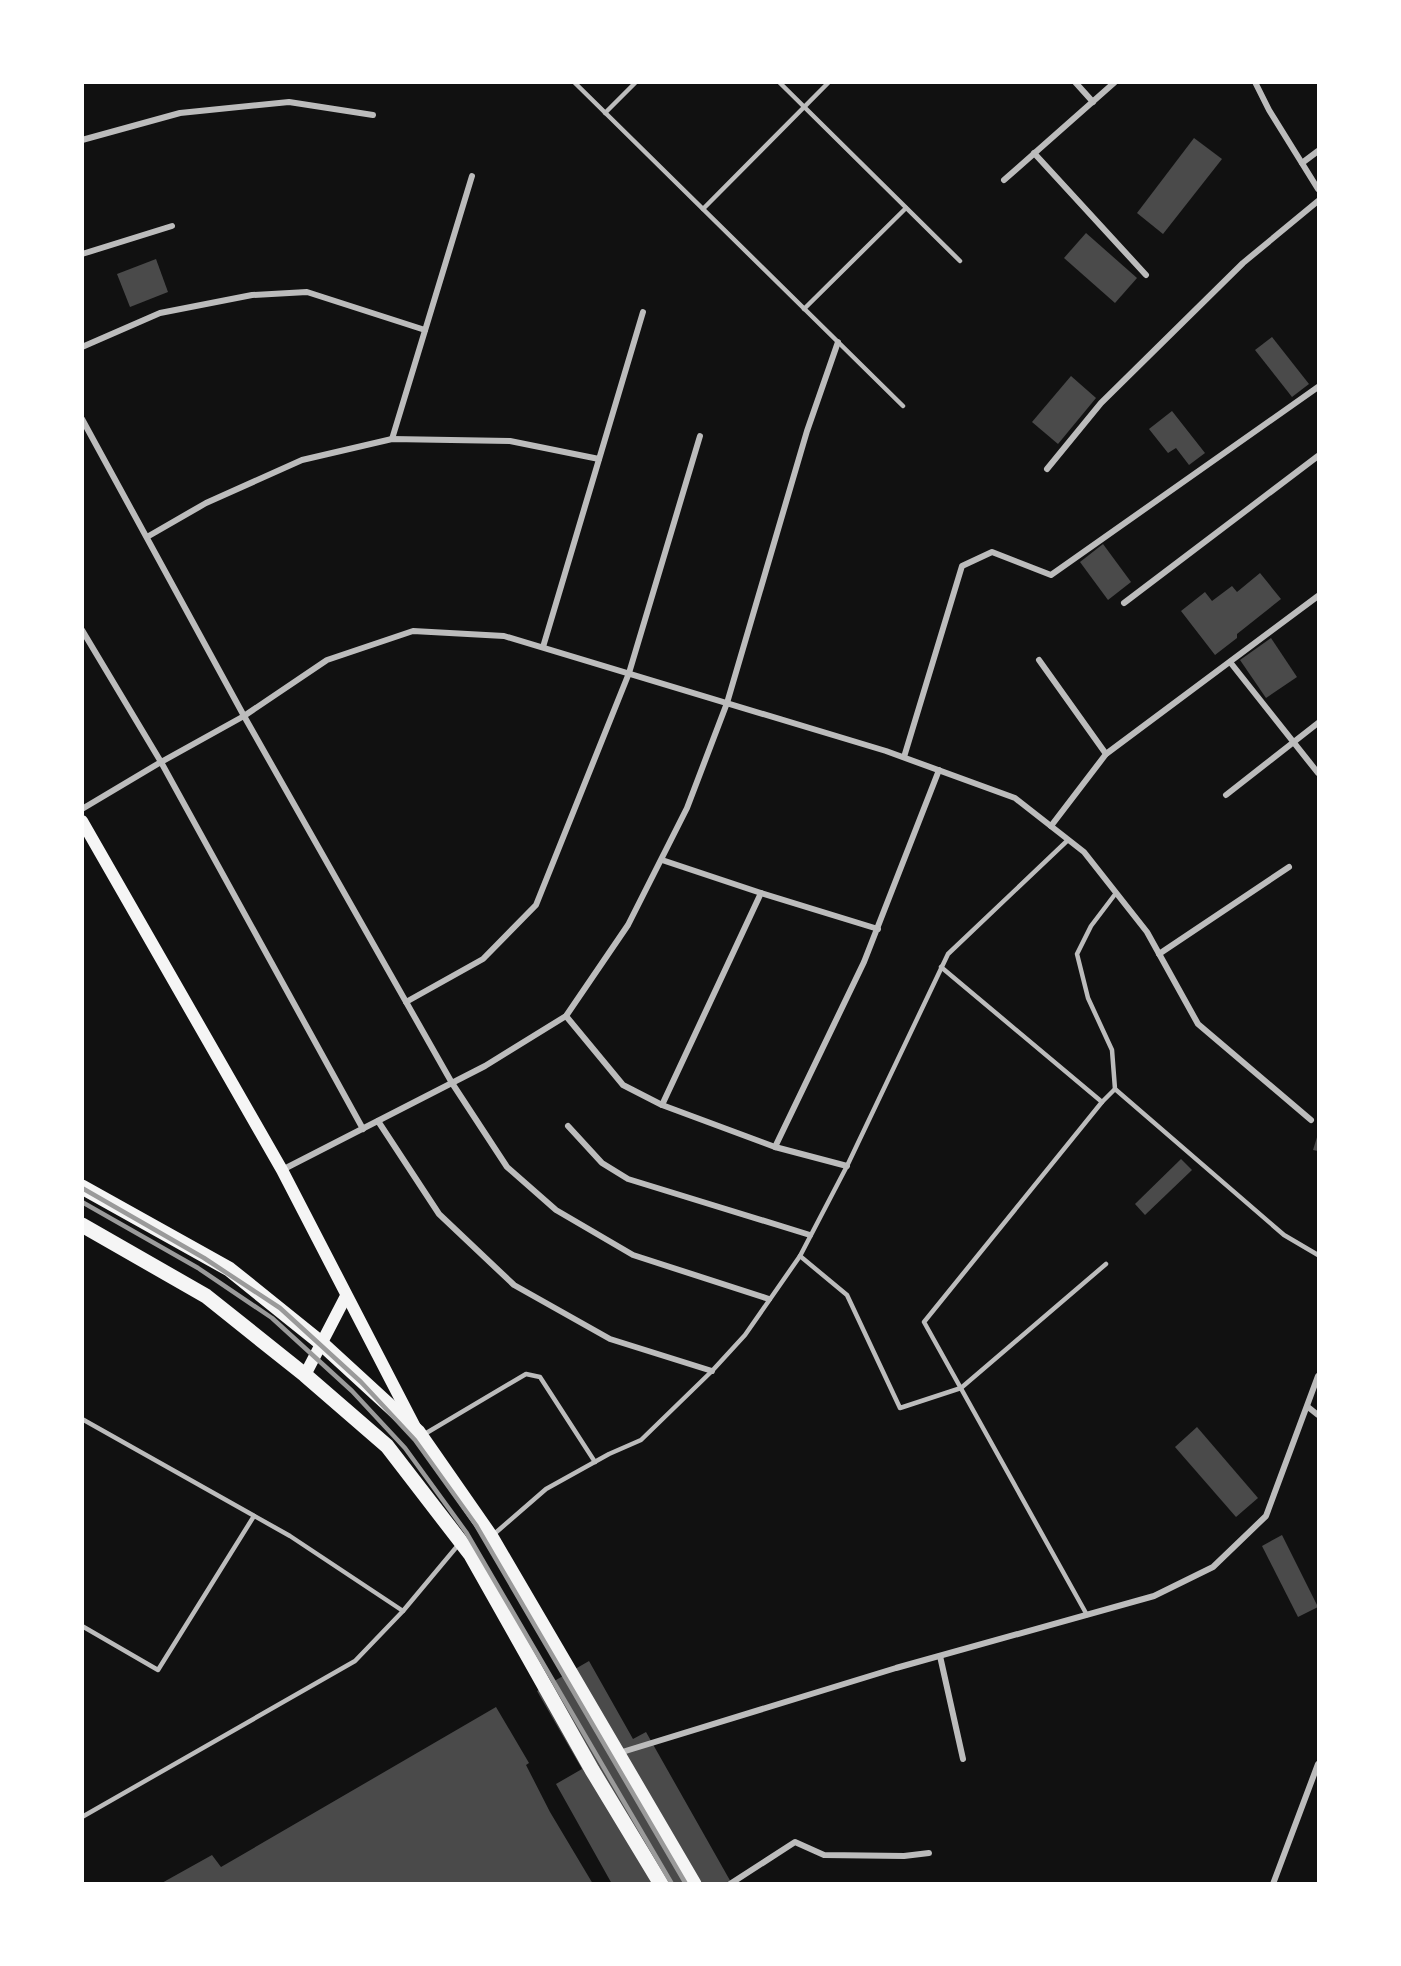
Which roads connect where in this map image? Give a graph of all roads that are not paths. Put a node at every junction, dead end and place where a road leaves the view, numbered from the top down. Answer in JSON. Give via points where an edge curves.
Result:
{"nodes":[{"id":1,"x":574,"y":82,"type":"edge"},
{"id":2,"x":636,"y":82,"type":"edge"},
{"id":3,"x":779,"y":82,"type":"edge"},
{"id":4,"x":829,"y":82,"type":"edge"},
{"id":5,"x":1075,"y":82,"type":"edge"},
{"id":6,"x":1115,"y":82,"type":"edge"},
{"id":7,"x":1255,"y":82,"type":"edge"},
{"id":8,"x":1093,"y":102,"type":"junction"},
{"id":9,"x":804,"y":108,"type":"junction"},
{"id":10,"x":605,"y":113,"type":"junction"},
{"id":11,"x":373,"y":115,"type":"dead end"},
{"id":12,"x":82,"y":140,"type":"edge"},
{"id":13,"x":1318,"y":151,"type":"edge"},
{"id":14,"x":1034,"y":153,"type":"junction"},
{"id":15,"x":1302,"y":163,"type":"junction"},
{"id":16,"x":472,"y":177,"type":"dead end"},
{"id":17,"x":1004,"y":180,"type":"dead end"},
{"id":18,"x":1318,"y":189,"type":"edge"},
{"id":19,"x":1318,"y":201,"type":"edge"},
{"id":20,"x":906,"y":208,"type":"junction"},
{"id":21,"x":703,"y":209,"type":"junction"},
{"id":22,"x":172,"y":226,"type":"dead end"},
{"id":23,"x":82,"y":254,"type":"edge"},
{"id":24,"x":960,"y":261,"type":"dead end"},
{"id":25,"x":1146,"y":274,"type":"dead end"},
{"id":26,"x":804,"y":309,"type":"junction"},
{"id":27,"x":643,"y":312,"type":"dead end"},
{"id":28,"x":425,"y":330,"type":"junction"},
{"id":29,"x":838,"y":342,"type":"junction"},
{"id":30,"x":82,"y":347,"type":"edge"},
{"id":31,"x":1318,"y":387,"type":"edge"},
{"id":32,"x":903,"y":406,"type":"dead end"},
{"id":33,"x":82,"y":419,"type":"edge"},
{"id":34,"x":700,"y":436,"type":"dead end"},
{"id":35,"x":393,"y":439,"type":"junction"},
{"id":36,"x":1318,"y":456,"type":"edge"},
{"id":37,"x":599,"y":459,"type":"junction"},
{"id":38,"x":1047,"y":469,"type":"dead end"},
{"id":39,"x":147,"y":537,"type":"junction"},
{"id":40,"x":1318,"y":596,"type":"edge"},
{"id":41,"x":1124,"y":603,"type":"dead end"},
{"id":42,"x":82,"y":630,"type":"edge"},
{"id":43,"x":543,"y":647,"type":"junction"},
{"id":44,"x":1039,"y":660,"type":"dead end"},
{"id":45,"x":1230,"y":662,"type":"junction"},
{"id":46,"x":629,"y":673,"type":"junction"},
{"id":47,"x":727,"y":703,"type":"junction"},
{"id":48,"x":244,"y":716,"type":"junction"},
{"id":49,"x":1318,"y":723,"type":"edge"},
{"id":50,"x":1294,"y":742,"type":"junction"},
{"id":51,"x":1106,"y":754,"type":"junction"},
{"id":52,"x":904,"y":757,"type":"junction"},
{"id":53,"x":161,"y":762,"type":"junction"},
{"id":54,"x":939,"y":770,"type":"junction"},
{"id":55,"x":1318,"y":773,"type":"edge"},
{"id":56,"x":1226,"y":795,"type":"dead end"},
{"id":57,"x":82,"y":809,"type":"edge"},
{"id":58,"x":82,"y":820,"type":"edge"},
{"id":59,"x":1051,"y":826,"type":"junction"},
{"id":60,"x":1068,"y":840,"type":"junction"},
{"id":61,"x":662,"y":860,"type":"junction"},
{"id":62,"x":1289,"y":867,"type":"dead end"},
{"id":63,"x":1116,"y":892,"type":"junction"},
{"id":64,"x":761,"y":893,"type":"junction"},
{"id":65,"x":878,"y":929,"type":"junction"},
{"id":66,"x":1159,"y":954,"type":"junction"},
{"id":67,"x":941,"y":967,"type":"junction"},
{"id":68,"x":406,"y":1002,"type":"junction"},
{"id":69,"x":566,"y":1016,"type":"junction"},
{"id":70,"x":452,"y":1083,"type":"junction"},
{"id":71,"x":1115,"y":1089,"type":"junction"},
{"id":72,"x":1102,"y":1102,"type":"junction"},
{"id":73,"x":662,"y":1106,"type":"junction"},
{"id":74,"x":1311,"y":1120,"type":"dead end"},
{"id":75,"x":378,"y":1121,"type":"junction"},
{"id":76,"x":568,"y":1126,"type":"dead end"},
{"id":77,"x":363,"y":1129,"type":"junction"},
{"id":78,"x":775,"y":1147,"type":"junction"},
{"id":79,"x":847,"y":1166,"type":"junction"},
{"id":80,"x":282,"y":1170,"type":"junction"},
{"id":81,"x":82,"y":1187,"type":"edge"},
{"id":82,"x":82,"y":1224,"type":"edge"},
{"id":83,"x":810,"y":1235,"type":"junction"},
{"id":84,"x":1318,"y":1255,"type":"edge"},
{"id":85,"x":800,"y":1256,"type":"junction"},
{"id":86,"x":1106,"y":1264,"type":"dead end"},
{"id":87,"x":346,"y":1296,"type":"junction"},
{"id":88,"x":769,"y":1299,"type":"junction"},
{"id":89,"x":321,"y":1343,"type":"junction"},
{"id":90,"x":712,"y":1371,"type":"junction"},
{"id":91,"x":305,"y":1375,"type":"junction"},
{"id":92,"x":1318,"y":1376,"type":"edge"},
{"id":93,"x":961,"y":1388,"type":"junction"},
{"id":94,"x":1308,"y":1407,"type":"junction"},
{"id":95,"x":1318,"y":1415,"type":"edge"},
{"id":96,"x":82,"y":1419,"type":"edge"},
{"id":97,"x":419,"y":1434,"type":"junction"},
{"id":98,"x":595,"y":1462,"type":"junction"},
{"id":99,"x":254,"y":1516,"type":"junction"},
{"id":100,"x":491,"y":1537,"type":"junction"},
{"id":101,"x":460,"y":1542,"type":"junction"},
{"id":102,"x":403,"y":1611,"type":"junction"},
{"id":103,"x":1087,"y":1615,"type":"junction"},
{"id":104,"x":82,"y":1626,"type":"edge"},
{"id":105,"x":940,"y":1656,"type":"junction"},
{"id":106,"x":619,"y":1753,"type":"junction"},
{"id":107,"x":963,"y":1759,"type":"dead end"},
{"id":108,"x":1318,"y":1764,"type":"edge"},
{"id":109,"x":82,"y":1817,"type":"edge"},
{"id":110,"x":929,"y":1852,"type":"dead end"},
{"id":111,"x":661,"y":1884,"type":"edge"},
{"id":112,"x":694,"y":1884,"type":"edge"},
{"id":113,"x":730,"y":1884,"type":"edge"},
{"id":114,"x":1273,"y":1884,"type":"edge"}],
"edges":[{"from":1,"to":10,"type":"lane"},
{"from":2,"to":10,"type":"lane"},
{"from":3,"to":9,"type":"lane"},
{"from":4,"to":9,"type":"lane"},
{"from":5,"to":8,"type":"street"},
{"from":6,"to":8,"type":"street"},
{"from":7,"to":15,"type":"street"},
{"from":8,"to":14,"type":"street"},
{"from":9,"to":20,"type":"lane"},
{"from":9,"to":21,"type":"lane"},
{"from":10,"to":21,"type":"lane"},
{"from":11,"to":12,"type":"street","via":[[289,102],[180,113]]},
{"from":13,"to":15,"type":"street"},
{"from":14,"to":17,"type":"street"},
{"from":14,"to":25,"type":"street"},
{"from":15,"to":18,"type":"street"},
{"from":16,"to":28,"type":"street"},
{"from":19,"to":38,"type":"street","via":[[1243,263],[1101,403]]},
{"from":20,"to":24,"type":"lane"},
{"from":20,"to":26,"type":"lane"},
{"from":21,"to":26,"type":"lane"},
{"from":22,"to":23,"type":"street"},
{"from":26,"to":29,"type":"lane"},
{"from":27,"to":37,"type":"street"},
{"from":28,"to":30,"type":"street","via":[[307,292],[252,295],[160,313]]},
{"from":28,"to":35,"type":"street"},
{"from":29,"to":32,"type":"lane"},
{"from":29,"to":47,"type":"street","via":[[807,431]]},
{"from":31,"to":52,"type":"street","via":[[1051,575],[992,552],[962,566]]},
{"from":33,"to":39,"type":"street"},
{"from":34,"to":46,"type":"street"},
{"from":35,"to":37,"type":"street","via":[[510,441]]},
{"from":35,"to":39,"type":"street","via":[[302,460],[206,503]]},
{"from":36,"to":41,"type":"street"},
{"from":37,"to":43,"type":"street"},
{"from":39,"to":48,"type":"street"},
{"from":40,"to":45,"type":"street"},
{"from":42,"to":53,"type":"street"},
{"from":43,"to":46,"type":"street"},
{"from":43,"to":48,"type":"street","via":[[504,636],[413,631],[327,660]]},
{"from":44,"to":51,"type":"street"},
{"from":45,"to":50,"type":"street"},
{"from":45,"to":51,"type":"street"},
{"from":46,"to":47,"type":"street"},
{"from":46,"to":68,"type":"street","via":[[536,905],[483,958]]},
{"from":47,"to":52,"type":"street"},
{"from":47,"to":61,"type":"street","via":[[687,808]]},
{"from":48,"to":53,"type":"street"},
{"from":48,"to":68,"type":"street"},
{"from":49,"to":50,"type":"street"},
{"from":50,"to":55,"type":"street"},
{"from":50,"to":56,"type":"street"},
{"from":51,"to":59,"type":"street"},
{"from":52,"to":54,"type":"street"},
{"from":53,"to":57,"type":"street"},
{"from":53,"to":77,"type":"street"},
{"from":54,"to":59,"type":"street","via":[[1016,798]]},
{"from":54,"to":65,"type":"street"},
{"from":58,"to":80,"type":"main road"},
{"from":59,"to":60,"type":"street"},
{"from":60,"to":63,"type":"street","via":[[1084,852]]},
{"from":60,"to":67,"type":"lane","via":[[948,954]]},
{"from":61,"to":64,"type":"street"},
{"from":61,"to":69,"type":"street","via":[[628,925]]},
{"from":62,"to":66,"type":"street"},
{"from":63,"to":66,"type":"street"},
{"from":63,"to":71,"type":"lane","via":[[1090,926],[1077,954],[1088,998],[1112,1050]]},
{"from":64,"to":65,"type":"street"},
{"from":64,"to":73,"type":"street"},
{"from":65,"to":78,"type":"street"},
{"from":66,"to":74,"type":"street","via":[[1198,1024]]},
{"from":67,"to":72,"type":"lane"},
{"from":67,"to":79,"type":"lane"},
{"from":68,"to":70,"type":"street"},
{"from":69,"to":70,"type":"street"},
{"from":69,"to":73,"type":"street","via":[[623,1085]]},
{"from":70,"to":75,"type":"street"},
{"from":70,"to":88,"type":"street","via":[[507,1167],[555,1210],[633,1255]]},
{"from":71,"to":72,"type":"lane"},
{"from":71,"to":84,"type":"lane","via":[[1284,1235]]},
{"from":72,"to":93,"type":"lane","via":[[924,1322]]},
{"from":73,"to":78,"type":"street"},
{"from":75,"to":77,"type":"street"},
{"from":75,"to":90,"type":"street","via":[[438,1214],[514,1285],[610,1339]]},
{"from":76,"to":83,"type":"street","via":[[602,1163],[628,1179]]},
{"from":77,"to":80,"type":"street"},
{"from":78,"to":79,"type":"street"},
{"from":79,"to":83,"type":"lane"},
{"from":80,"to":87,"type":"main road"},
{"from":81,"to":89,"type":"main road","via":[[230,1269]]},
{"from":82,"to":91,"type":"main road","via":[[206,1296]]},
{"from":83,"to":85,"type":"lane"},
{"from":85,"to":88,"type":"lane"},
{"from":85,"to":93,"type":"lane","via":[[847,1295],[900,1408]]},
{"from":86,"to":93,"type":"lane"},
{"from":87,"to":89,"type":"main road"},
{"from":87,"to":97,"type":"main road"},
{"from":88,"to":90,"type":"lane","via":[[745,1335]]},
{"from":89,"to":91,"type":"main road"},
{"from":89,"to":97,"type":"main road"},
{"from":90,"to":98,"type":"lane","via":[[642,1440]]},
{"from":91,"to":101,"type":"main road","via":[[387,1446]]},
{"from":92,"to":94,"type":"street"},
{"from":93,"to":103,"type":"lane"},
{"from":94,"to":95,"type":"street"},
{"from":94,"to":103,"type":"street","via":[[1266,1516],[1213,1567],[1154,1596]]},
{"from":96,"to":99,"type":"lane"},
{"from":97,"to":98,"type":"lane","via":[[526,1374],[540,1377]]},
{"from":97,"to":100,"type":"main road"},
{"from":98,"to":100,"type":"lane","via":[[546,1489]]},
{"from":99,"to":102,"type":"lane"},
{"from":99,"to":104,"type":"lane","via":[[158,1670]]},
{"from":100,"to":106,"type":"main road"},
{"from":101,"to":102,"type":"lane"},
{"from":101,"to":111,"type":"main road"},
{"from":102,"to":109,"type":"lane","via":[[356,1661]]},
{"from":103,"to":105,"type":"street"},
{"from":105,"to":106,"type":"street"},
{"from":105,"to":107,"type":"street"},
{"from":106,"to":112,"type":"main road"},
{"from":108,"to":114,"type":"street"},
{"from":110,"to":113,"type":"street","via":[[904,1856],[824,1855],[795,1842]]}]}
